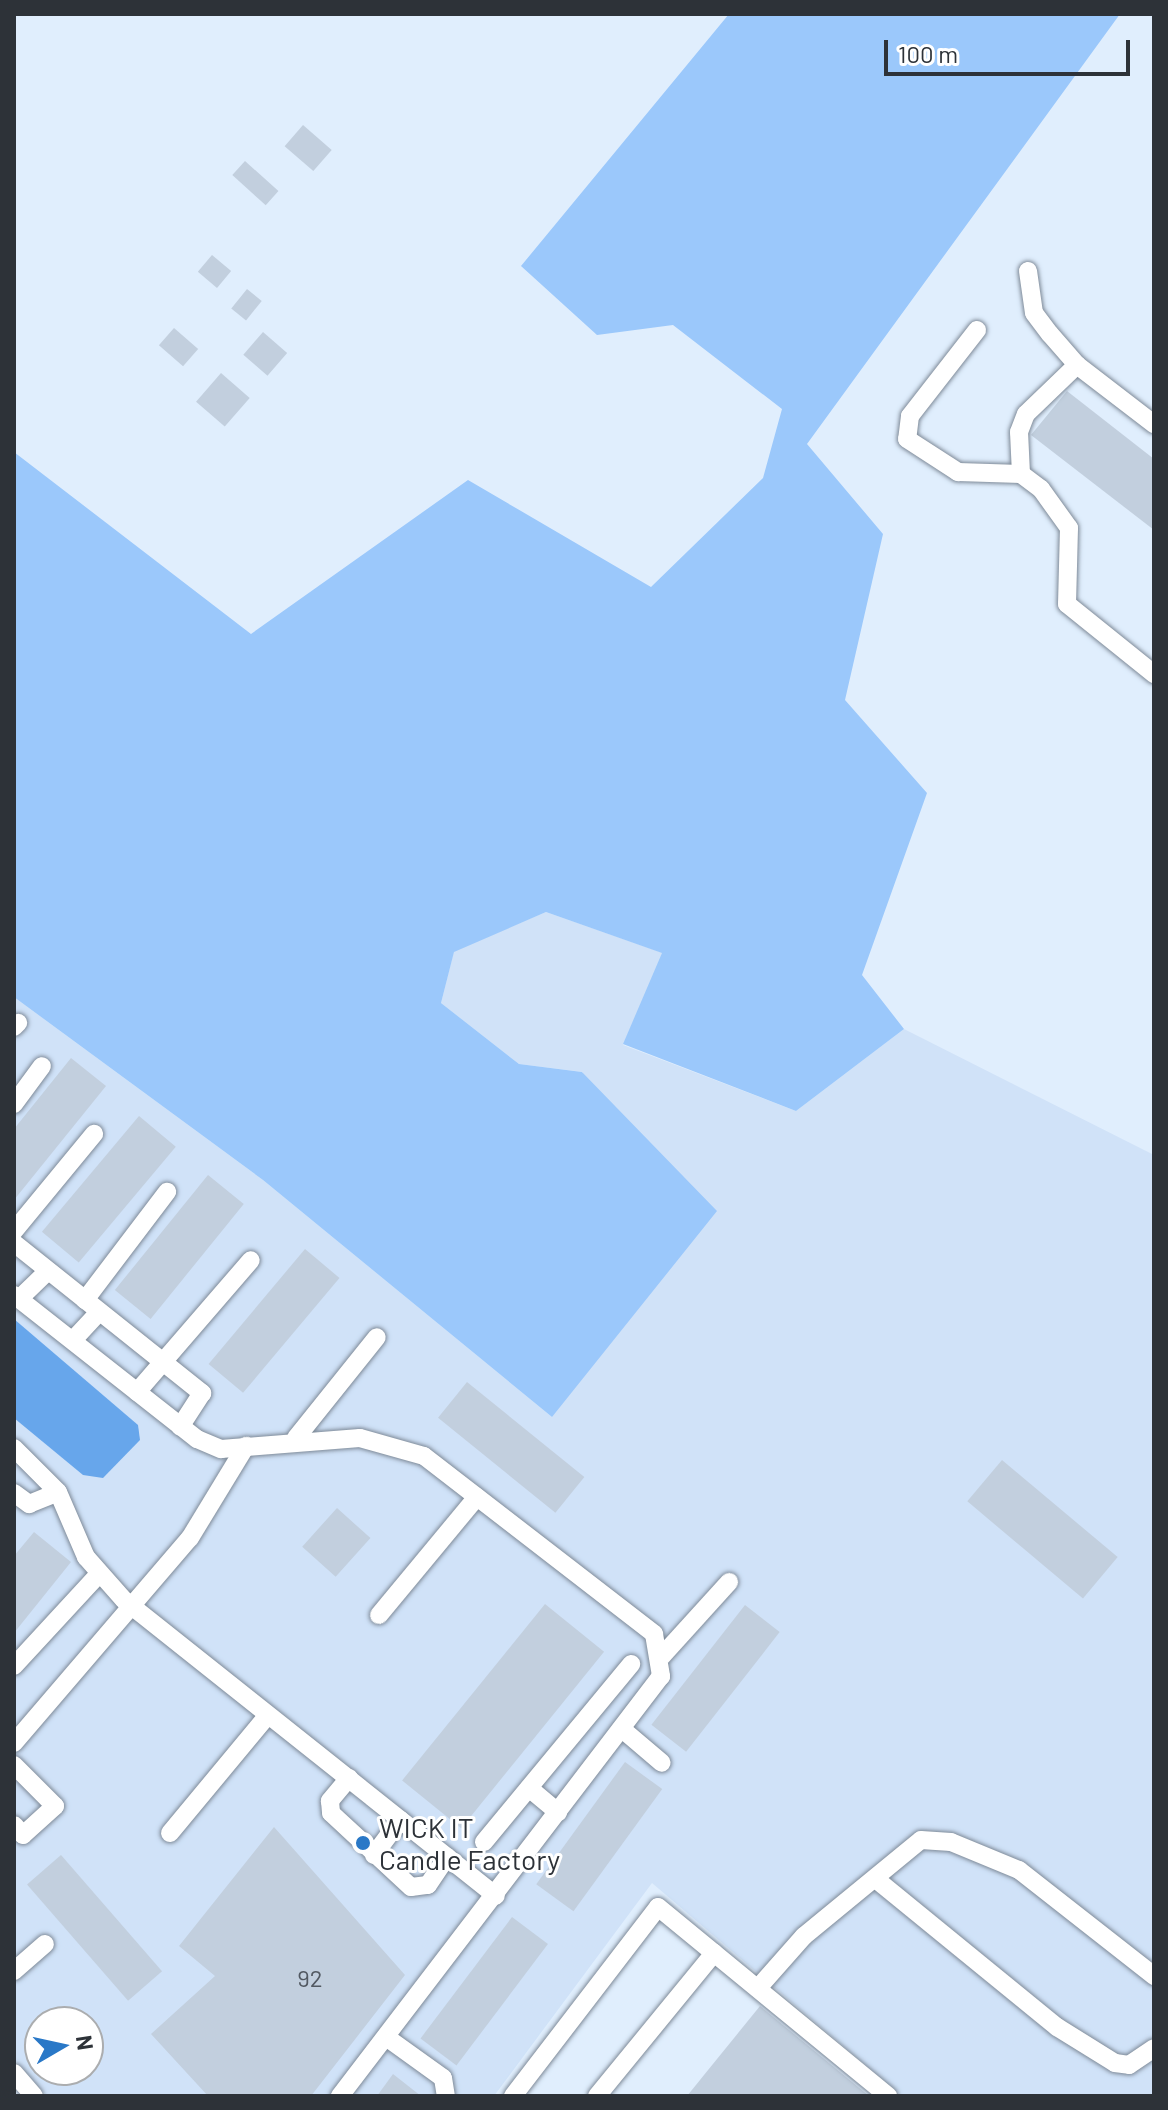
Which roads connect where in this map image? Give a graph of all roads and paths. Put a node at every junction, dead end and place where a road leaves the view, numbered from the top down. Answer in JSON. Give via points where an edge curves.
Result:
{"nodes":[{"id":1,"x":1028,"y":271,"type":"dead end"},
{"id":2,"x":977,"y":330,"type":"dead end"},
{"id":3,"x":1077,"y":365,"type":"junction"},
{"id":4,"x":1154,"y":424,"type":"edge"},
{"id":5,"x":1021,"y":474,"type":"junction"},
{"id":6,"x":1154,"y":674,"type":"edge"},
{"id":7,"x":42,"y":1066,"type":"dead end"},
{"id":8,"x":14,"y":1104,"type":"edge"},
{"id":9,"x":94,"y":1134,"type":"dead end"},
{"id":10,"x":167,"y":1192,"type":"dead end"},
{"id":11,"x":14,"y":1231,"type":"edge"},
{"id":12,"x":14,"y":1243,"type":"edge"},
{"id":13,"x":251,"y":1260,"type":"dead end"},
{"id":14,"x":48,"y":1271,"type":"junction"},
{"id":15,"x":18,"y":1296,"type":"edge"},
{"id":16,"x":92,"y":1306,"type":"junction"},
{"id":17,"x":377,"y":1337,"type":"dead end"},
{"id":18,"x":74,"y":1339,"type":"junction"},
{"id":19,"x":163,"y":1363,"type":"junction"},
{"id":20,"x":137,"y":1392,"type":"junction"},
{"id":21,"x":180,"y":1427,"type":"junction"},
{"id":22,"x":296,"y":1438,"type":"junction"},
{"id":23,"x":246,"y":1446,"type":"junction"},
{"id":24,"x":14,"y":1448,"type":"edge"},
{"id":25,"x":58,"y":1492,"type":"junction"},
{"id":26,"x":14,"y":1493,"type":"edge"},
{"id":27,"x":477,"y":1497,"type":"junction"},
{"id":28,"x":99,"y":1574,"type":"junction"},
{"id":29,"x":729,"y":1582,"type":"dead end"},
{"id":30,"x":132,"y":1607,"type":"junction"},
{"id":31,"x":379,"y":1615,"type":"dead end"},
{"id":32,"x":662,"y":1656,"type":"junction"},
{"id":33,"x":631,"y":1664,"type":"dead end"},
{"id":34,"x":14,"y":1666,"type":"edge"},
{"id":35,"x":268,"y":1715,"type":"junction"},
{"id":36,"x":579,"y":1727,"type":"junction"},
{"id":37,"x":622,"y":1729,"type":"junction"},
{"id":38,"x":14,"y":1743,"type":"edge"},
{"id":39,"x":606,"y":1750,"type":"junction"},
{"id":40,"x":662,"y":1763,"type":"dead end"},
{"id":41,"x":14,"y":1765,"type":"edge"},
{"id":42,"x":349,"y":1778,"type":"junction"},
{"id":43,"x":529,"y":1788,"type":"junction"},
{"id":44,"x":558,"y":1812,"type":"junction"},
{"id":45,"x":400,"y":1820,"type":"junction"},
{"id":46,"x":14,"y":1825,"type":"edge"},
{"id":47,"x":170,"y":1833,"type":"dead end"},
{"id":48,"x":484,"y":1842,"type":"dead end"},
{"id":49,"x":374,"y":1855,"type":"junction"},
{"id":50,"x":447,"y":1857,"type":"junction"},
{"id":51,"x":878,"y":1881,"type":"junction"},
{"id":52,"x":496,"y":1896,"type":"junction"},
{"id":53,"x":45,"y":1944,"type":"dead end"},
{"id":54,"x":714,"y":1953,"type":"junction"},
{"id":55,"x":14,"y":1971,"type":"edge"},
{"id":56,"x":1154,"y":1976,"type":"edge"},
{"id":57,"x":758,"y":1988,"type":"junction"},
{"id":58,"x":386,"y":2037,"type":"junction"},
{"id":59,"x":1154,"y":2048,"type":"edge"},
{"id":60,"x":14,"y":2073,"type":"edge"},
{"id":61,"x":34,"y":2096,"type":"edge"},
{"id":62,"x":340,"y":2096,"type":"edge"},
{"id":63,"x":446,"y":2096,"type":"edge"},
{"id":64,"x":513,"y":2096,"type":"edge"},
{"id":65,"x":597,"y":2096,"type":"edge"},
{"id":66,"x":888,"y":2096,"type":"edge"}],
"edges":[{"from":1,"to":3,"type":"street","via":[[1034,313]]},
{"from":2,"to":5,"type":"street","via":[[903,427],[924,455],[958,472]]},
{"from":3,"to":4,"type":"street"},
{"from":3,"to":5,"type":"street","via":[[1026,414],[1019,432]]},
{"from":5,"to":6,"type":"street","via":[[1069,528],[1067,604]]},
{"from":7,"to":8,"type":"street"},
{"from":9,"to":11,"type":"street"},
{"from":10,"to":16,"type":"street"},
{"from":12,"to":14,"type":"street"},
{"from":13,"to":19,"type":"street"},
{"from":14,"to":15,"type":"street"},
{"from":14,"to":16,"type":"street"},
{"from":15,"to":18,"type":"street"},
{"from":16,"to":18,"type":"street"},
{"from":16,"to":19,"type":"street"},
{"from":17,"to":22,"type":"street"},
{"from":18,"to":20,"type":"street"},
{"from":19,"to":20,"type":"street"},
{"from":19,"to":21,"type":"street","via":[[202,1393]]},
{"from":20,"to":21,"type":"street"},
{"from":21,"to":23,"type":"street","via":[[221,1449]]},
{"from":22,"to":23,"type":"street"},
{"from":22,"to":27,"type":"street","via":[[392,1444],[424,1456]]},
{"from":23,"to":30,"type":"street","via":[[190,1538]]},
{"from":24,"to":25,"type":"street"},
{"from":25,"to":26,"type":"street","via":[[29,1504]]},
{"from":25,"to":28,"type":"street"},
{"from":27,"to":31,"type":"street"},
{"from":27,"to":32,"type":"street","via":[[654,1634]]},
{"from":28,"to":30,"type":"street"},
{"from":28,"to":34,"type":"street"},
{"from":29,"to":32,"type":"street"},
{"from":30,"to":35,"type":"street"},
{"from":30,"to":38,"type":"street"},
{"from":32,"to":37,"type":"street","via":[[661,1676]]},
{"from":33,"to":36,"type":"street"},
{"from":35,"to":42,"type":"street"},
{"from":35,"to":47,"type":"street"},
{"from":36,"to":39,"type":"street"},
{"from":36,"to":43,"type":"street"},
{"from":37,"to":39,"type":"street"},
{"from":37,"to":40,"type":"street"},
{"from":39,"to":44,"type":"street"},
{"from":41,"to":46,"type":"street","via":[[55,1806],[23,1835]]},
{"from":42,"to":45,"type":"street"},
{"from":42,"to":49,"type":"street","via":[[330,1801],[331,1813]]},
{"from":43,"to":44,"type":"street"},
{"from":43,"to":48,"type":"street"},
{"from":44,"to":52,"type":"street"},
{"from":45,"to":49,"type":"street"},
{"from":45,"to":50,"type":"street"},
{"from":49,"to":50,"type":"street","via":[[418,1888]]},
{"from":50,"to":52,"type":"street"},
{"from":51,"to":56,"type":"street","via":[[921,1840],[951,1842],[1019,1870]]},
{"from":51,"to":57,"type":"street","via":[[804,1936]]},
{"from":51,"to":59,"type":"street","via":[[1057,2027],[1115,2063],[1129,2065]]},
{"from":52,"to":58,"type":"street"},
{"from":53,"to":55,"type":"street"},
{"from":54,"to":57,"type":"street"},
{"from":54,"to":64,"type":"street","via":[[658,1907]]},
{"from":54,"to":65,"type":"street"},
{"from":57,"to":66,"type":"street"},
{"from":58,"to":62,"type":"street"},
{"from":58,"to":63,"type":"street","via":[[443,2078]]},
{"from":60,"to":61,"type":"street"}]}
